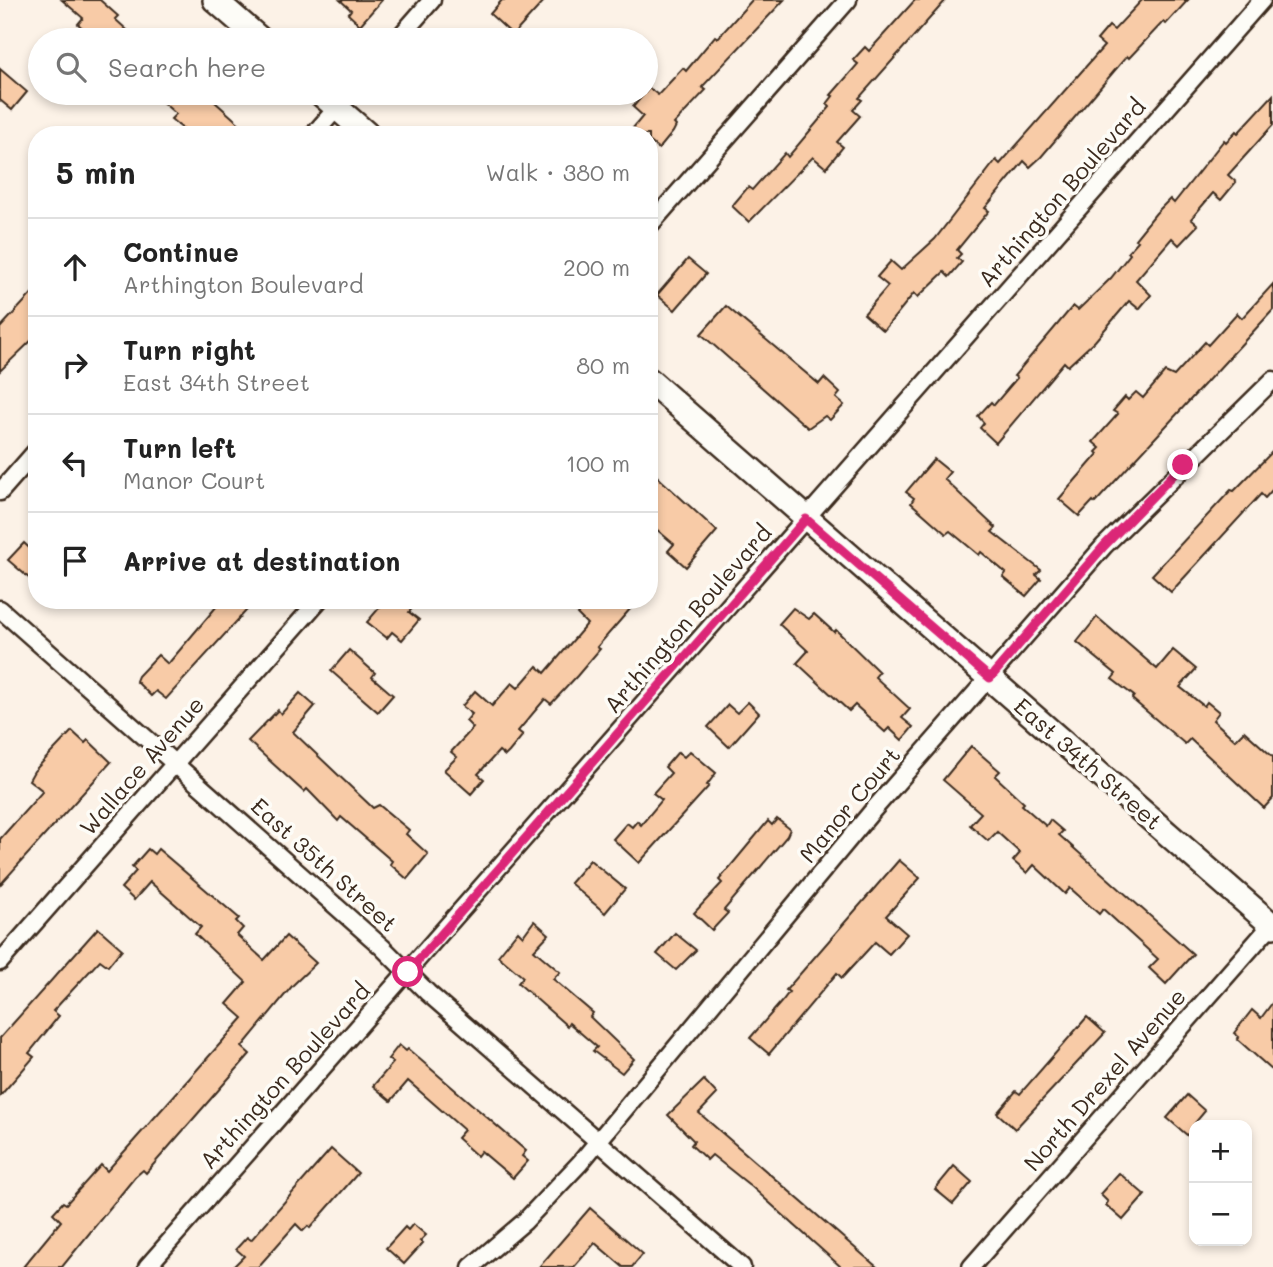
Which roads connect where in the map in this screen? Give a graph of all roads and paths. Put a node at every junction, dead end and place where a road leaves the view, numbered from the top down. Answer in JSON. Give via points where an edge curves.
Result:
{"nodes":[{"id":1,"x":215,"y":0,"type":"edge"},
{"id":2,"x":432,"y":0,"type":"edge"},
{"id":3,"x":848,"y":0,"type":"edge"},
{"id":4,"x":1262,"y":0,"type":"edge"},
{"id":5,"x":247,"y":28,"type":"edge"},
{"id":6,"x":408,"y":28,"type":"edge"},
{"id":7,"x":332,"y":105,"type":"edge"},
{"id":8,"x":342,"y":105,"type":"edge"},
{"id":9,"x":319,"y":126,"type":"edge"},
{"id":10,"x":360,"y":126,"type":"edge"},
{"id":11,"x":658,"y":216,"type":"edge"},
{"id":12,"x":1273,"y":380,"type":"edge"},
{"id":13,"x":658,"y":388,"type":"edge"},
{"id":14,"x":28,"y":460,"type":"edge"},
{"id":15,"x":0,"y":492,"type":"edge"},
{"id":16,"x":806,"y":519,"type":"junction"},
{"id":17,"x":0,"y":609,"type":"edge"},
{"id":18,"x":311,"y":609,"type":"edge"},
{"id":19,"x":990,"y":678,"type":"junction"},
{"id":20,"x":176,"y":763,"type":"junction"},
{"id":21,"x":1272,"y":924,"type":"edge"},
{"id":22,"x":0,"y":962,"type":"edge"},
{"id":23,"x":408,"y":972,"type":"junction"},
{"id":24,"x":599,"y":1142,"type":"junction"},
{"id":25,"x":147,"y":1267,"type":"edge"},
{"id":26,"x":471,"y":1267,"type":"edge"},
{"id":27,"x":742,"y":1267,"type":"edge"},
{"id":28,"x":971,"y":1267,"type":"edge"}],
"edges":[{"from":1,"to":5,"type":"main road"},
{"from":2,"to":6,"type":"street"},
{"from":3,"to":11,"type":"street"},
{"from":4,"to":16,"type":"street","name":"Arthington Boulevard"},
{"from":7,"to":9,"type":"street"},
{"from":8,"to":10,"type":"main road"},
{"from":12,"to":19,"type":"street","name":"Manor Court","via":[[1104,546]]},
{"from":13,"to":16,"type":"main road","name":"East 34th Street"},
{"from":14,"to":15,"type":"street"},
{"from":16,"to":19,"type":"main road","name":"East 34th Street"},
{"from":16,"to":23,"type":"street","name":"Arthington Boulevard"},
{"from":17,"to":20,"type":"street","name":"East 35th Street"},
{"from":18,"to":20,"type":"street","name":"Wallace Avenue"},
{"from":19,"to":21,"type":"main road","name":"East 34th Street"},
{"from":19,"to":24,"type":"street","name":"Manor Court","via":[[874,809]]},
{"from":20,"to":22,"type":"street","name":"Wallace Avenue"},
{"from":20,"to":23,"type":"street","name":"East 35th Street"},
{"from":21,"to":28,"type":"street","name":"North Drexel Avenue"},
{"from":23,"to":24,"type":"street","name":"East 35th Street"},
{"from":23,"to":25,"type":"street","name":"Arthington Boulevard"},
{"from":24,"to":26,"type":"street","name":"Manor Court","via":[[533,1213]]},
{"from":24,"to":27,"type":"street","name":"East 35th Street"}]}
